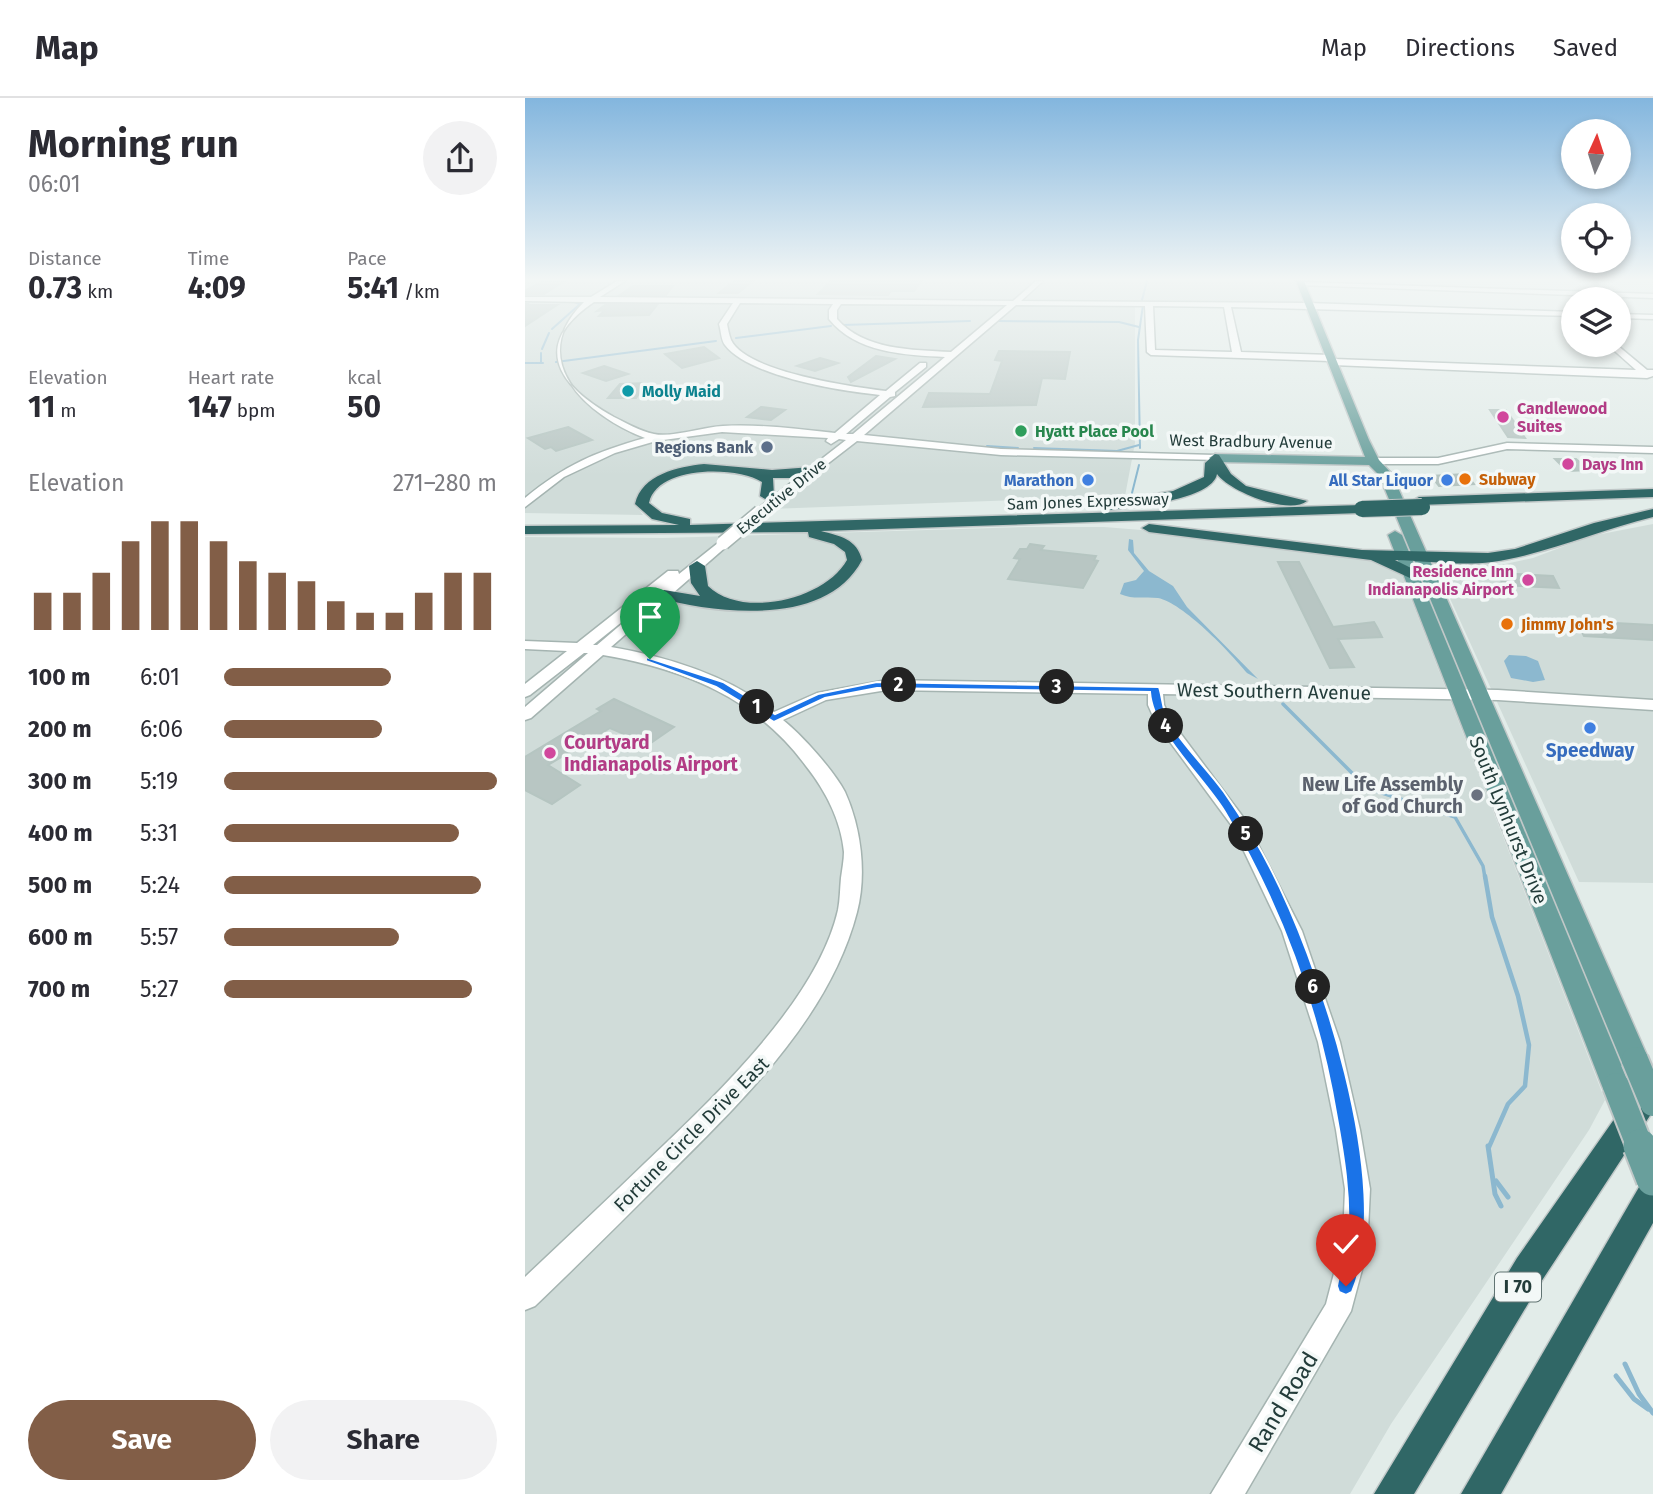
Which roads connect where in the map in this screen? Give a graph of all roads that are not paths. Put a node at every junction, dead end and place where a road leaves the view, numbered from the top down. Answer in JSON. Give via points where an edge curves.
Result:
{"nodes":[{"id":1,"x":552,"y":346,"type":"edge"},
{"id":2,"x":731,"y":346,"type":"edge"},
{"id":3,"x":888,"y":346,"type":"edge"},
{"id":4,"x":946,"y":346,"type":"edge"},
{"id":5,"x":963,"y":346,"type":"edge"},
{"id":6,"x":1149,"y":346,"type":"edge"},
{"id":7,"x":1235,"y":346,"type":"edge"},
{"id":8,"x":1326,"y":346,"type":"edge"},
{"id":9,"x":936,"y":354,"type":"junction"},
{"id":10,"x":953,"y":355,"type":"junction"},
{"id":11,"x":1240,"y":356,"type":"junction"},
{"id":12,"x":1628,"y":357,"type":"edge"},
{"id":13,"x":1332,"y":360,"type":"junction"},
{"id":14,"x":1649,"y":373,"type":"edge"},
{"id":15,"x":1653,"y":380,"type":"edge"},
{"id":16,"x":888,"y":393,"type":"junction"},
{"id":17,"x":905,"y":395,"type":"junction"},
{"id":18,"x":836,"y":436,"type":"junction"},
{"id":19,"x":655,"y":438,"type":"junction"},
{"id":20,"x":854,"y":438,"type":"junction"},
{"id":21,"x":1363,"y":440,"type":"junction"},
{"id":22,"x":1653,"y":450,"type":"edge"},
{"id":23,"x":1215,"y":458,"type":"junction"},
{"id":24,"x":1322,"y":460,"type":"junction"},
{"id":25,"x":1372,"y":468,"type":"junction"},
{"id":26,"x":750,"y":470,"type":"junction"},
{"id":27,"x":812,"y":471,"type":"junction"},
{"id":28,"x":792,"y":474,"type":"junction"},
{"id":29,"x":1653,"y":493,"type":"edge"},
{"id":30,"x":767,"y":496,"type":"junction"},
{"id":31,"x":1653,"y":499,"type":"edge"},
{"id":32,"x":525,"y":504,"type":"edge"},
{"id":33,"x":1420,"y":504,"type":"junction"},
{"id":34,"x":1361,"y":506,"type":"junction"},
{"id":35,"x":755,"y":512,"type":"junction"},
{"id":36,"x":1653,"y":513,"type":"edge"},
{"id":37,"x":1028,"y":514,"type":"junction"},
{"id":38,"x":1006,"y":521,"type":"junction"},
{"id":39,"x":525,"y":522,"type":"edge"},
{"id":40,"x":691,"y":523,"type":"junction"},
{"id":41,"x":765,"y":529,"type":"junction"},
{"id":42,"x":525,"y":530,"type":"edge"},
{"id":43,"x":717,"y":543,"type":"junction"},
{"id":44,"x":1411,"y":561,"type":"junction"},
{"id":45,"x":697,"y":566,"type":"junction"},
{"id":46,"x":645,"y":595,"type":"junction"},
{"id":47,"x":664,"y":595,"type":"junction"},
{"id":48,"x":731,"y":606,"type":"junction"},
{"id":49,"x":525,"y":645,"type":"edge"},
{"id":50,"x":591,"y":648,"type":"junction"},
{"id":51,"x":1155,"y":689,"type":"junction"},
{"id":52,"x":525,"y":692,"type":"edge"},
{"id":53,"x":1469,"y":694,"type":"junction"},
{"id":54,"x":1653,"y":705,"type":"edge"},
{"id":55,"x":525,"y":715,"type":"edge"},
{"id":56,"x":774,"y":718,"type":"junction"},
{"id":57,"x":1653,"y":1087,"type":"edge"},
{"id":58,"x":1653,"y":1103,"type":"edge"},
{"id":59,"x":1653,"y":1179,"type":"edge"},
{"id":60,"x":1653,"y":1192,"type":"edge"},
{"id":61,"x":525,"y":1296,"type":"edge"},
{"id":62,"x":1227,"y":1494,"type":"edge"},
{"id":63,"x":1393,"y":1494,"type":"edge"},
{"id":64,"x":1480,"y":1494,"type":"edge"}],
"edges":[{"from":1,"to":19,"type":"street","via":[[551,368],[574,398],[618,424]]},
{"from":2,"to":16,"type":"street","via":[[745,358],[805,380]]},
{"from":3,"to":9,"type":"street"},
{"from":4,"to":9,"type":"street","name":"Executive Drive"},
{"from":5,"to":10,"type":"street","name":"Executive Drive"},
{"from":6,"to":11,"type":"street","via":[[1154,353]]},
{"from":7,"to":11,"type":"street"},
{"from":8,"to":13,"type":"main road","name":"South Lynhurst Drive"},
{"from":9,"to":10,"type":"street"},
{"from":9,"to":16,"type":"street","name":"Executive Drive"},
{"from":10,"to":17,"type":"street","name":"Executive Drive"},
{"from":11,"to":13,"type":"street"},
{"from":12,"to":14,"type":"street"},
{"from":13,"to":14,"type":"street"},
{"from":13,"to":21,"type":"main road","name":"South Lynhurst Drive"},
{"from":14,"to":15,"type":"street"},
{"from":16,"to":17,"type":"street"},
{"from":16,"to":18,"type":"street","name":"Executive Drive"},
{"from":17,"to":20,"type":"street","name":"Executive Drive"},
{"from":18,"to":19,"type":"street","name":"West Bradbury Avenue","via":[[742,429]]},
{"from":18,"to":20,"type":"street","name":"West Bradbury Avenue"},
{"from":18,"to":28,"type":"street","name":"Executive Drive"},
{"from":19,"to":32,"type":"street","via":[[577,466]]},
{"from":20,"to":23,"type":"street","name":"West Bradbury Avenue","via":[[1001,452]]},
{"from":20,"to":27,"type":"street","name":"Executive Drive"},
{"from":21,"to":24,"type":"main road","via":[[1349,453]]},
{"from":21,"to":25,"type":"main road","name":"South Lynhurst Drive"},
{"from":22,"to":25,"type":"street","via":[[1511,446]]},
{"from":23,"to":24,"type":"main road","name":"West Bradbury Avenue"},
{"from":23,"to":34,"type":"highway","via":[[1231,482],[1257,494]]},
{"from":23,"to":37,"type":"highway","via":[[1209,481],[1180,493],[1122,505]]},
{"from":24,"to":25,"type":"main road"},
{"from":25,"to":44,"type":"main road","name":"South Lynhurst Drive"},
{"from":26,"to":28,"type":"highway"},
{"from":26,"to":30,"type":"highway","via":[[769,481]]},
{"from":26,"to":40,"type":"highway","via":[[720,467],[692,471],[663,480],[644,495],[642,504],[649,512]]},
{"from":27,"to":28,"type":"highway"},
{"from":27,"to":35,"type":"street","name":"Executive Drive"},
{"from":28,"to":30,"type":"street","name":"Executive Drive"},
{"from":29,"to":33,"type":"highway","name":"Sam Jones Expressway"},
{"from":30,"to":35,"type":"street","name":"Executive Drive"},
{"from":31,"to":33,"type":"highway","name":"Sam Jones Expressway"},
{"from":33,"to":34,"type":"highway","name":"Sam Jones Expressway","bridge":true},
{"from":34,"to":37,"type":"highway","name":"Sam Jones Expressway"},
{"from":34,"to":38,"type":"highway","name":"Sam Jones Expressway"},
{"from":35,"to":43,"type":"street","name":"Executive Drive"},
{"from":36,"to":44,"type":"highway","via":[[1511,555]]},
{"from":37,"to":40,"type":"highway","name":"Sam Jones Expressway"},
{"from":38,"to":41,"type":"highway","name":"Sam Jones Expressway"},
{"from":38,"to":44,"type":"highway","via":[[1179,530]]},
{"from":39,"to":40,"type":"highway","name":"Sam Jones Expressway"},
{"from":41,"to":42,"type":"highway","name":"Sam Jones Expressway"},
{"from":41,"to":48,"type":"highway","via":[[838,540],[852,553],[852,567],[839,584],[804,600],[766,607]]},
{"from":43,"to":45,"type":"street","name":"Executive Drive"},
{"from":43,"to":46,"type":"street","name":"Executive Drive"},
{"from":44,"to":53,"type":"main road","name":"South Lynhurst Drive"},
{"from":45,"to":47,"type":"street","name":"Executive Drive"},
{"from":45,"to":48,"type":"highway","via":[[696,579],[702,590]]},
{"from":46,"to":47,"type":"street"},
{"from":46,"to":50,"type":"street","name":"Executive Drive"},
{"from":47,"to":48,"type":"highway"},
{"from":47,"to":50,"type":"street","name":"Executive Drive"},
{"from":49,"to":50,"type":"street","name":"Fortune Circle Drive East"},
{"from":50,"to":52,"type":"street","name":"Executive Drive"},
{"from":50,"to":55,"type":"street","name":"Executive Drive"},
{"from":50,"to":56,"type":"street","name":"Fortune Circle Drive East","via":[[695,673]]},
{"from":51,"to":53,"type":"street","name":"West Southern Avenue"},
{"from":51,"to":56,"type":"street","name":"West Southern Avenue","via":[[877,685],[822,696]]},
{"from":51,"to":62,"type":"street","name":"Rand Road","via":[[1164,723],[1239,824],[1293,932],[1331,1047],[1356,1180],[1356,1236],[1336,1311]]},
{"from":53,"to":54,"type":"street","name":"West Southern Avenue"},
{"from":53,"to":58,"type":"main road","name":"South Lynhurst Drive","bridge":true},
{"from":53,"to":59,"type":"main road","name":"South Lynhurst Drive","bridge":true},
{"from":56,"to":61,"type":"street","name":"Fortune Circle Drive East","via":[[827,774],[848,821],[851,882],[830,957],[799,1014],[743,1086]]},
{"from":57,"to":63,"type":"highway","number":"I 70","via":[[1529,1270]]},
{"from":60,"to":64,"type":"highway"}]}
